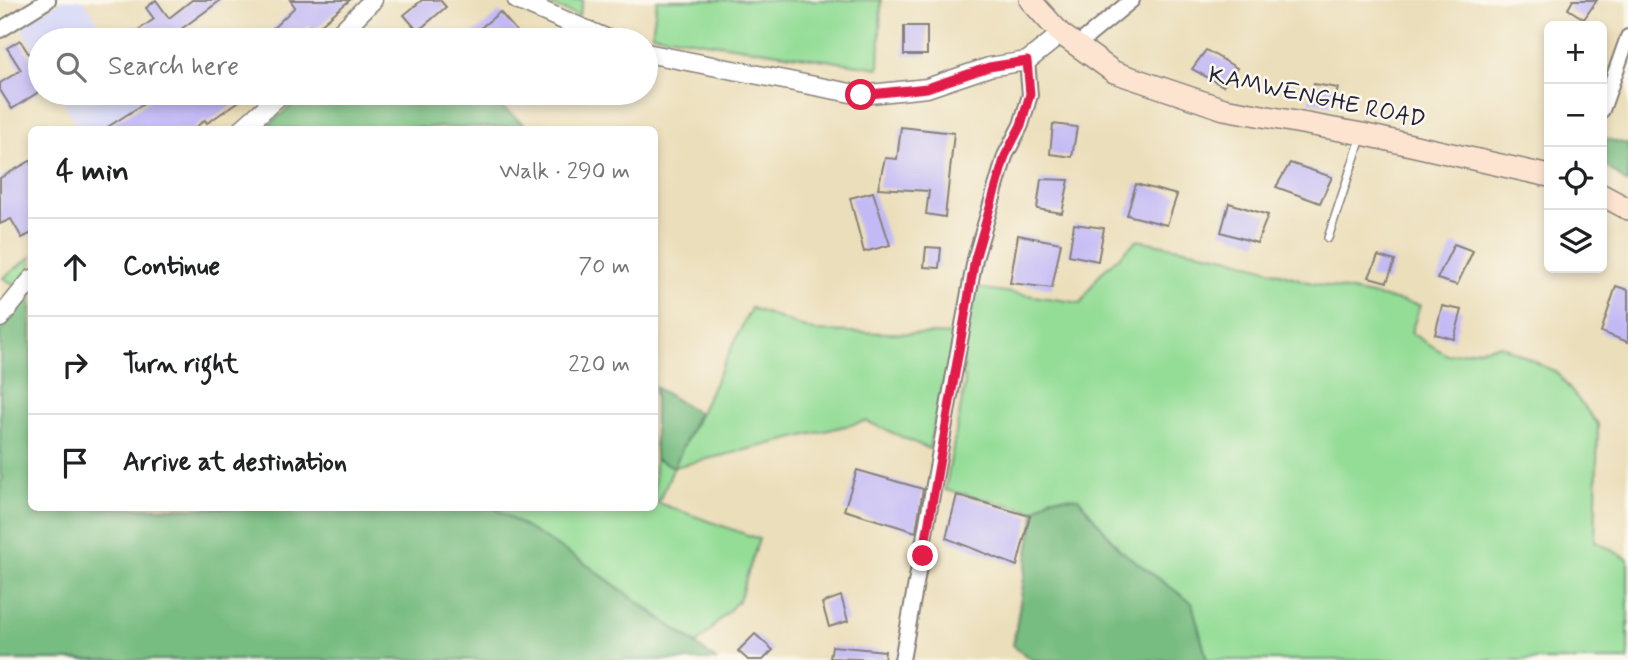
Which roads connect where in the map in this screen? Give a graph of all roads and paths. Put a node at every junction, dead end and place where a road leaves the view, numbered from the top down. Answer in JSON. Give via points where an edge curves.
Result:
{"nodes":[{"id":1,"x":48,"y":0,"type":"edge"},
{"id":2,"x":373,"y":0,"type":"edge"},
{"id":3,"x":517,"y":0,"type":"edge"},
{"id":4,"x":1030,"y":0,"type":"edge"},
{"id":5,"x":1132,"y":0,"type":"edge"},
{"id":6,"x":345,"y":28,"type":"edge"},
{"id":7,"x":582,"y":28,"type":"edge"},
{"id":8,"x":0,"y":30,"type":"edge"},
{"id":9,"x":1062,"y":34,"type":"junction"},
{"id":10,"x":1628,"y":37,"type":"edge"},
{"id":11,"x":658,"y":55,"type":"edge"},
{"id":12,"x":1027,"y":61,"type":"junction"},
{"id":13,"x":1607,"y":96,"type":"edge"},
{"id":14,"x":269,"y":105,"type":"edge"},
{"id":15,"x":245,"y":126,"type":"edge"},
{"id":16,"x":1362,"y":134,"type":"junction"},
{"id":17,"x":1544,"y":175,"type":"edge"},
{"id":18,"x":1607,"y":198,"type":"edge"},
{"id":19,"x":1628,"y":209,"type":"edge"},
{"id":20,"x":1328,"y":238,"type":"dead end"},
{"id":21,"x":28,"y":284,"type":"edge"},
{"id":22,"x":0,"y":318,"type":"edge"},
{"id":23,"x":902,"y":660,"type":"edge"}],
"edges":[{"from":1,"to":8,"type":"street"},
{"from":2,"to":6,"type":"street"},
{"from":3,"to":7,"type":"street"},
{"from":4,"to":9,"type":"main road","name":"KAMWENGHE ROAD"},
{"from":5,"to":9,"type":"street"},
{"from":9,"to":12,"type":"street"},
{"from":9,"to":16,"type":"main road","name":"KAMWENGHE ROAD","via":[[1114,72],[1224,109]]},
{"from":10,"to":13,"type":"street"},
{"from":11,"to":12,"type":"street","via":[[861,95],[927,88],[989,67]]},
{"from":12,"to":23,"type":"street","via":[[1030,94],[1005,156],[975,259]]},
{"from":14,"to":15,"type":"street"},
{"from":16,"to":17,"type":"main road","name":"KAMWENGHE ROAD"},
{"from":16,"to":20,"type":"lane"},
{"from":18,"to":19,"type":"main road"},
{"from":21,"to":22,"type":"street"}]}
